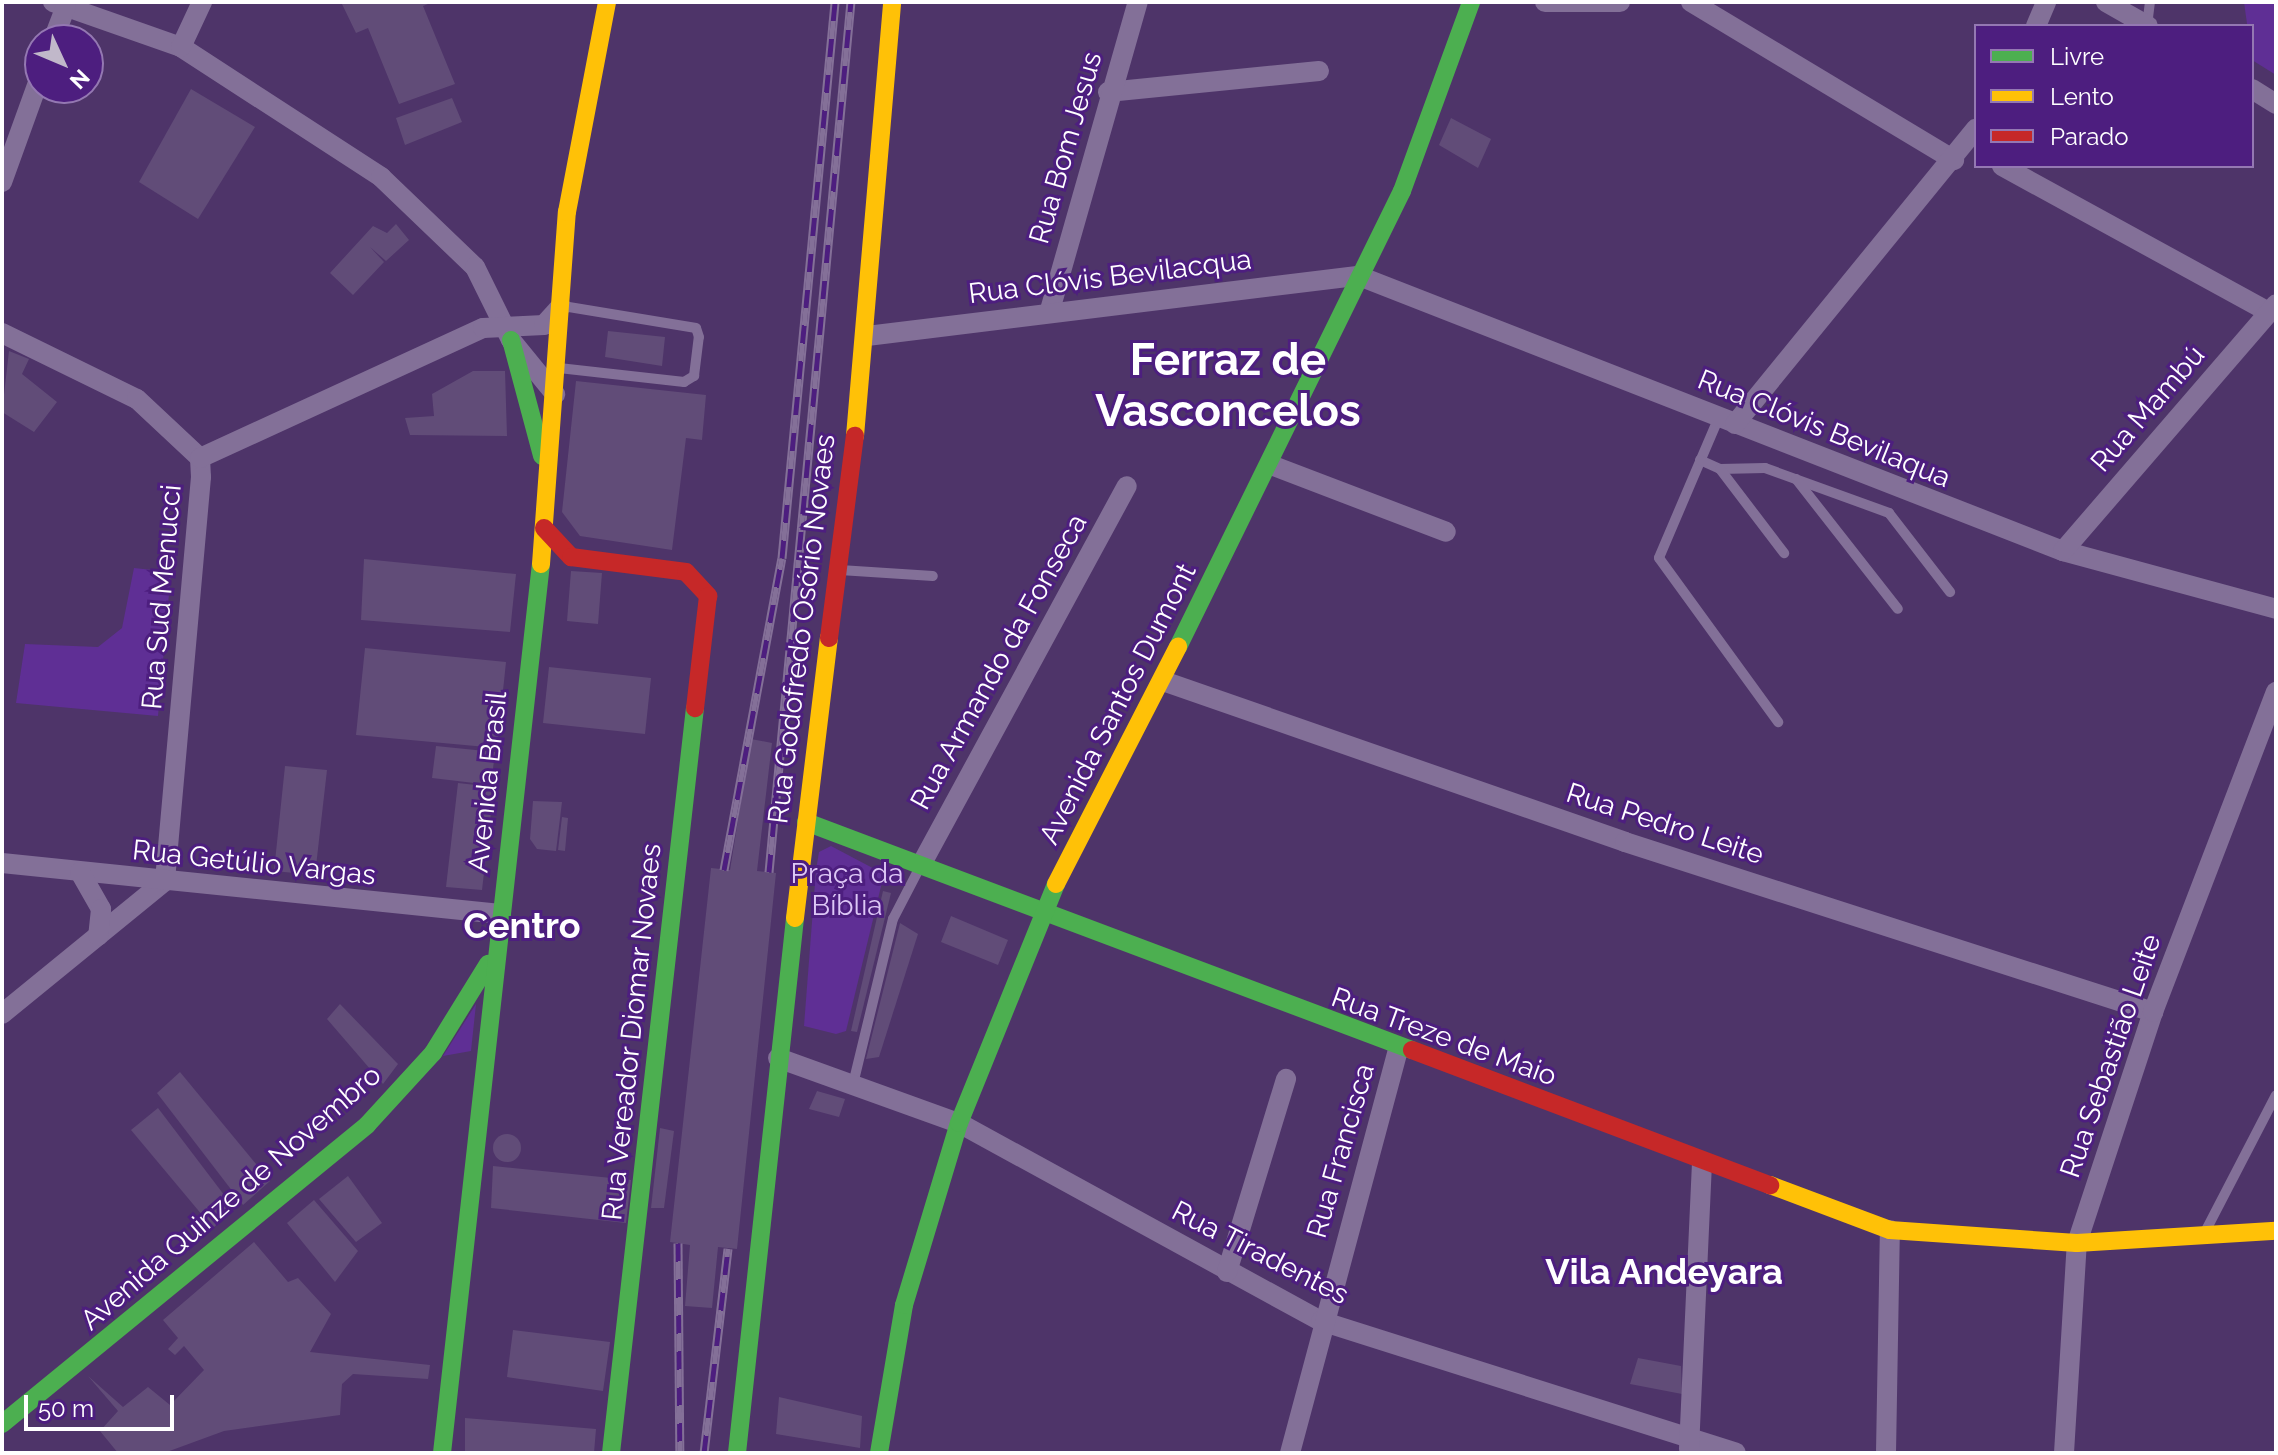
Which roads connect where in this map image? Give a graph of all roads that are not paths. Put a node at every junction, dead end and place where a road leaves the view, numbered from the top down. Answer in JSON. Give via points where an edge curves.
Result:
{"nodes":[{"id":1,"x":202,"y":2,"type":"edge"},
{"id":2,"x":607,"y":2,"type":"edge"},
{"id":3,"x":621,"y":2,"type":"edge"},
{"id":4,"x":892,"y":2,"type":"edge"},
{"id":5,"x":1138,"y":2,"type":"edge"},
{"id":6,"x":1471,"y":2,"type":"edge"},
{"id":7,"x":1545,"y":2,"type":"edge"},
{"id":8,"x":1620,"y":2,"type":"edge"},
{"id":9,"x":1691,"y":2,"type":"edge"},
{"id":10,"x":2046,"y":2,"type":"edge"},
{"id":11,"x":2106,"y":2,"type":"edge"},
{"id":12,"x":2150,"y":2,"type":"edge"},
{"id":13,"x":60,"y":4,"type":"edge"},
{"id":14,"x":56,"y":24,"type":"edge"},
{"id":15,"x":2037,"y":24,"type":"edge"},
{"id":16,"x":2144,"y":24,"type":"edge"},
{"id":17,"x":2148,"y":24,"type":"edge"},
{"id":18,"x":181,"y":47,"type":"junction"},
{"id":19,"x":1319,"y":71,"type":"dead end"},
{"id":20,"x":2254,"y":90,"type":"edge"},
{"id":21,"x":1108,"y":92,"type":"junction"},
{"id":22,"x":30,"y":104,"type":"edge"},
{"id":23,"x":2276,"y":104,"type":"edge"},
{"id":24,"x":1968,"y":147,"type":"edge"},
{"id":25,"x":2006,"y":168,"type":"edge"},
{"id":26,"x":2,"y":182,"type":"edge"},
{"id":27,"x":567,"y":212,"type":"junction"},
{"id":28,"x":1359,"y":276,"type":"junction"},
{"id":29,"x":561,"y":306,"type":"junction"},
{"id":30,"x":2272,"y":308,"type":"edge"},
{"id":31,"x":1050,"y":310,"type":"junction"},
{"id":32,"x":510,"y":332,"type":"junction"},
{"id":33,"x":2,"y":333,"type":"edge"},
{"id":34,"x":867,"y":336,"type":"junction"},
{"id":35,"x":557,"y":368,"type":"junction"},
{"id":36,"x":555,"y":394,"type":"junction"},
{"id":37,"x":1727,"y":420,"type":"junction"},
{"id":38,"x":200,"y":458,"type":"junction"},
{"id":39,"x":1700,"y":460,"type":"junction"},
{"id":40,"x":1271,"y":465,"type":"junction"},
{"id":41,"x":1720,"y":469,"type":"junction"},
{"id":42,"x":1795,"y":478,"type":"junction"},
{"id":43,"x":546,"y":481,"type":"junction"},
{"id":44,"x":1127,"y":486,"type":"dead end"},
{"id":45,"x":544,"y":528,"type":"junction"},
{"id":46,"x":1446,"y":532,"type":"dead end"},
{"id":47,"x":2063,"y":551,"type":"junction"},
{"id":48,"x":1784,"y":553,"type":"dead end"},
{"id":49,"x":571,"y":557,"type":"junction"},
{"id":50,"x":838,"y":570,"type":"junction"},
{"id":51,"x":540,"y":576,"type":"junction"},
{"id":52,"x":933,"y":576,"type":"dead end"},
{"id":53,"x":1950,"y":592,"type":"dead end"},
{"id":54,"x":1898,"y":609,"type":"dead end"},
{"id":55,"x":2276,"y":609,"type":"edge"},
{"id":56,"x":1163,"y":681,"type":"junction"},
{"id":57,"x":2276,"y":692,"type":"edge"},
{"id":58,"x":1778,"y":722,"type":"dead end"},
{"id":59,"x":806,"y":822,"type":"junction"},
{"id":60,"x":2,"y":863,"type":"edge"},
{"id":61,"x":921,"y":865,"type":"junction"},
{"id":62,"x":80,"y":872,"type":"junction"},
{"id":63,"x":165,"y":881,"type":"junction"},
{"id":64,"x":500,"y":914,"type":"junction"},
{"id":65,"x":1040,"y":915,"type":"junction"},
{"id":66,"x":98,"y":936,"type":"junction"},
{"id":67,"x":496,"y":950,"type":"junction"},
{"id":68,"x":7,"y":1006,"type":"edge"},
{"id":69,"x":2153,"y":1012,"type":"junction"},
{"id":70,"x":1398,"y":1050,"type":"junction"},
{"id":71,"x":778,"y":1058,"type":"junction"},
{"id":72,"x":1286,"y":1079,"type":"dead end"},
{"id":73,"x":854,"y":1080,"type":"junction"},
{"id":74,"x":2276,"y":1095,"type":"edge"},
{"id":75,"x":959,"y":1123,"type":"junction"},
{"id":76,"x":1702,"y":1163,"type":"junction"},
{"id":77,"x":1890,"y":1230,"type":"junction"},
{"id":78,"x":2276,"y":1231,"type":"edge"},
{"id":79,"x":2202,"y":1239,"type":"junction"},
{"id":80,"x":2077,"y":1243,"type":"junction"},
{"id":81,"x":1227,"y":1272,"type":"junction"},
{"id":82,"x":1321,"y":1321,"type":"junction"},
{"id":83,"x":2,"y":1424,"type":"edge"},
{"id":84,"x":1689,"y":1446,"type":"edge"},
{"id":85,"x":442,"y":1453,"type":"edge"},
{"id":86,"x":611,"y":1453,"type":"edge"},
{"id":87,"x":737,"y":1453,"type":"edge"},
{"id":88,"x":879,"y":1453,"type":"edge"},
{"id":89,"x":1290,"y":1453,"type":"edge"},
{"id":90,"x":1736,"y":1453,"type":"edge"},
{"id":91,"x":1886,"y":1453,"type":"edge"},
{"id":92,"x":2064,"y":1453,"type":"edge"}],
"edges":[{"from":1,"to":18,"type":"street"},
{"from":2,"to":27,"type":"main road","name":"Avenida Brasil","via":[[584,94]]},
{"from":3,"to":27,"type":"main road","name":"Avenida Brasil"},
{"from":4,"to":34,"type":"main road","name":"Rua Godofredo Osório Novaes"},
{"from":5,"to":21,"type":"street","name":"Rua Bom Jesus"},
{"from":6,"to":28,"type":"main road","name":"Avenida Santos Dumont","via":[[1435,113]]},
{"from":7,"to":8,"type":"street"},
{"from":9,"to":24,"type":"street"},
{"from":10,"to":15,"type":"street"},
{"from":11,"to":16,"type":"street"},
{"from":12,"to":17,"type":"lane"},
{"from":13,"to":14,"type":"street"},
{"from":13,"to":18,"type":"street"},
{"from":18,"to":32,"type":"street","via":[[381,177],[451,240]]},
{"from":19,"to":21,"type":"street"},
{"from":20,"to":23,"type":"street"},
{"from":21,"to":31,"type":"street","name":"Rua Bom Jesus"},
{"from":22,"to":26,"type":"street"},
{"from":24,"to":37,"type":"street"},
{"from":25,"to":30,"type":"street"},
{"from":27,"to":29,"type":"main road","name":"Avenida Brasil"},
{"from":28,"to":31,"type":"street","name":"Rua Clóvis Bevilacqua"},
{"from":28,"to":37,"type":"street","name":"Rua Clóvis Bevilaqua"},
{"from":28,"to":40,"type":"main road","name":"Avenida Santos Dumont"},
{"from":29,"to":32,"type":"street","via":[[544,325]]},
{"from":29,"to":35,"type":"main road","name":"Avenida Brasil"},
{"from":29,"to":35,"type":"lane","via":[[696,328],[699,337],[694,376],[684,382]]},
{"from":30,"to":47,"type":"street","name":"Rua Mambú"},
{"from":31,"to":34,"type":"street","name":"Rua Clóvis Bevilacqua"},
{"from":32,"to":36,"type":"street"},
{"from":32,"to":38,"type":"street","via":[[483,328]]},
{"from":32,"to":43,"type":"main road"},
{"from":33,"to":38,"type":"street","name":"Rua Sud Menucci","via":[[112,382]]},
{"from":34,"to":50,"type":"main road","name":"Rua Godofredo Osório Novaes"},
{"from":35,"to":36,"type":"main road","name":"Avenida Brasil"},
{"from":36,"to":43,"type":"main road","name":"Avenida Brasil"},
{"from":37,"to":39,"type":"lane"},
{"from":37,"to":47,"type":"street","name":"Rua Clóvis Bevilaqua"},
{"from":38,"to":63,"type":"street","name":"Rua Sud Menucci"},
{"from":39,"to":41,"type":"lane"},
{"from":39,"to":58,"type":"lane","via":[[1659,558]]},
{"from":40,"to":46,"type":"street"},
{"from":40,"to":56,"type":"main road","name":"Avenida Santos Dumont"},
{"from":41,"to":42,"type":"lane","via":[[1765,468]]},
{"from":41,"to":48,"type":"lane"},
{"from":42,"to":53,"type":"lane","via":[[1889,513]]},
{"from":42,"to":54,"type":"lane"},
{"from":43,"to":45,"type":"main road","name":"Avenida Brasil"},
{"from":44,"to":61,"type":"street","name":"Rua Armando da Fonseca"},
{"from":45,"to":49,"type":"main road"},
{"from":45,"to":51,"type":"main road","name":"Avenida Brasil"},
{"from":47,"to":55,"type":"street","name":"Rua Clóvis Bevilaqua"},
{"from":49,"to":51,"type":"main road"},
{"from":49,"to":86,"type":"main road","name":"Rua Vereador Diomar Novaes","via":[[686,572],[704,586],[710,618]]},
{"from":50,"to":52,"type":"lane"},
{"from":50,"to":59,"type":"main road","name":"Rua Godofredo Osório Novaes"},
{"from":51,"to":64,"type":"main road","name":"Avenida Brasil"},
{"from":56,"to":65,"type":"main road","name":"Avenida Santos Dumont"},
{"from":56,"to":69,"type":"street","name":"Rua Pedro Leite","via":[[1625,842]]},
{"from":57,"to":69,"type":"street","name":"Rua Sebastião Leite"},
{"from":59,"to":61,"type":"main road","name":"Rua Treze de Maio"},
{"from":59,"to":71,"type":"main road","name":"Rua Godofredo Osório Novaes"},
{"from":60,"to":62,"type":"street","name":"Rua Getúlio Vargas"},
{"from":61,"to":65,"type":"main road","name":"Rua Treze de Maio"},
{"from":61,"to":73,"type":"lane","via":[[893,919]]},
{"from":62,"to":63,"type":"street","name":"Rua Getúlio Vargas"},
{"from":62,"to":66,"type":"street","via":[[98,900]]},
{"from":63,"to":64,"type":"street","name":"Rua Getúlio Vargas"},
{"from":63,"to":66,"type":"street"},
{"from":64,"to":67,"type":"main road","name":"Avenida Brasil"},
{"from":65,"to":70,"type":"main road","name":"Rua Treze de Maio"},
{"from":65,"to":75,"type":"main road","name":"Avenida Santos Dumont"},
{"from":66,"to":68,"type":"street"},
{"from":67,"to":83,"type":"main road","name":"Avenida Quinze de Novembro","via":[[433,1053],[367,1125]]},
{"from":67,"to":85,"type":"main road","name":"Avenida Brasil"},
{"from":69,"to":80,"type":"street","name":"Rua Sebastião Leite"},
{"from":70,"to":76,"type":"main road","name":"Rua Treze de Maio"},
{"from":70,"to":82,"type":"street","name":"Rua Francisca"},
{"from":71,"to":73,"type":"street","name":"Rua Tiradentes"},
{"from":71,"to":87,"type":"main road","name":"Rua Godofredo Osório Novaes"},
{"from":72,"to":81,"type":"street"},
{"from":73,"to":75,"type":"street","name":"Rua Tiradentes"},
{"from":74,"to":79,"type":"lane"},
{"from":75,"to":81,"type":"street","name":"Rua Tiradentes"},
{"from":75,"to":88,"type":"main road","name":"Avenida Santos Dumont","via":[[904,1305]]},
{"from":76,"to":77,"type":"main road","name":"Rua Treze de Maio"},
{"from":76,"to":84,"type":"street"},
{"from":77,"to":80,"type":"main road","name":"Rua Treze de Maio"},
{"from":77,"to":91,"type":"street"},
{"from":78,"to":79,"type":"main road","name":"Rua Treze de Maio"},
{"from":79,"to":80,"type":"main road","name":"Rua Treze de Maio"},
{"from":80,"to":92,"type":"street","name":"Rua Sebastião Leite"},
{"from":81,"to":82,"type":"street","name":"Rua Tiradentes"},
{"from":82,"to":84,"type":"street","name":"Rua Tiradentes"},
{"from":82,"to":89,"type":"street","name":"Rua Francisca"},
{"from":84,"to":90,"type":"street","name":"Rua Tiradentes"}]}
